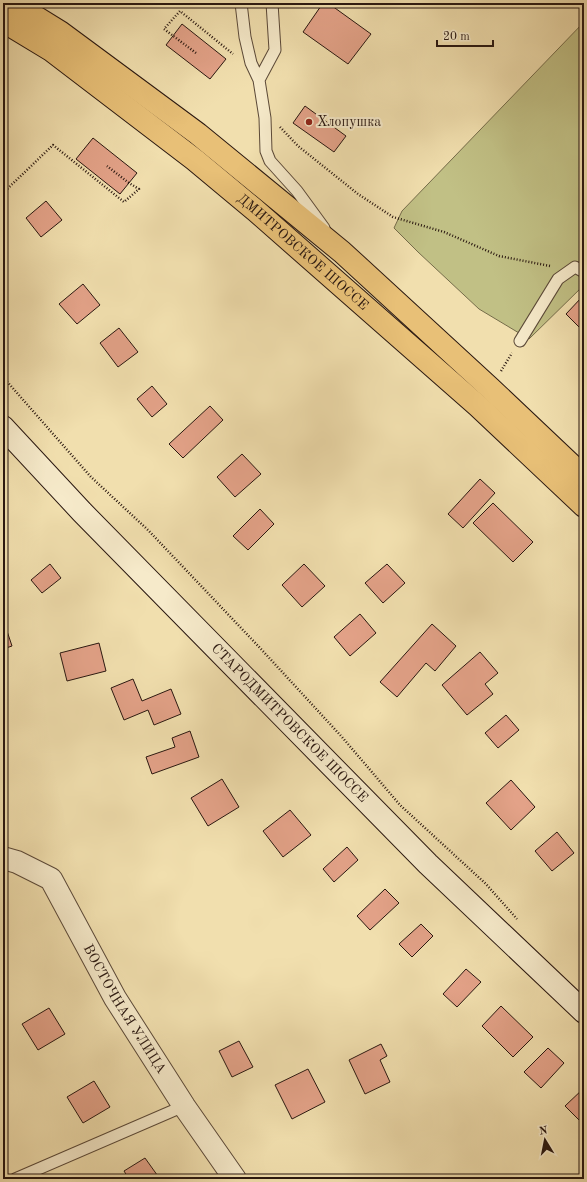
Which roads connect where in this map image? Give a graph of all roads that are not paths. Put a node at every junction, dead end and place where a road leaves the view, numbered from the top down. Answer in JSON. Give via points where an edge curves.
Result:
{"nodes":[{"id":1,"x":14,"y":3,"type":"edge"},
{"id":2,"x":241,"y":3,"type":"edge"},
{"id":3,"x":272,"y":3,"type":"edge"},
{"id":4,"x":3,"y":21,"type":"edge"},
{"id":5,"x":259,"y":80,"type":"junction"},
{"id":6,"x":342,"y":252,"type":"junction"},
{"id":7,"x":580,"y":270,"type":"edge"},
{"id":8,"x":520,"y":341,"type":"road end"},
{"id":9,"x":3,"y":427,"type":"edge"},
{"id":10,"x":584,"y":477,"type":"edge"},
{"id":11,"x":584,"y":506,"type":"edge"},
{"id":12,"x":3,"y":858,"type":"edge"},
{"id":13,"x":584,"y":1012,"type":"edge"},
{"id":14,"x":184,"y":1106,"type":"junction"},
{"id":15,"x":15,"y":1179,"type":"edge"},
{"id":16,"x":235,"y":1179,"type":"edge"}],
"edges":[{"from":1,"to":6,"type":"highway","name":"ДМИТРОВСКОЕ ШОССЕ","via":[[60,32],[198,134]]},
{"from":2,"to":5,"type":"lane","via":[[244,37]]},
{"from":3,"to":5,"type":"lane","via":[[275,50]]},
{"from":4,"to":11,"type":"highway","name":"ДМИТРОВСКОЕ ШОССЕ","via":[[51,50],[196,160],[478,406]]},
{"from":5,"to":6,"type":"lane","via":[[265,118],[266,151],[270,161],[297,191]]},
{"from":6,"to":10,"type":"highway","name":"ДМИТРОВСКОЕ ШОССЕ"},
{"from":7,"to":8,"type":"lane","via":[[558,279]]},
{"from":9,"to":13,"type":"street","name":"СТАРОДМИТРОВСКОЕ ШОССЕ","via":[[82,512],[428,864]]},
{"from":12,"to":14,"type":"street","name":"ВОСТОЧНАЯ УЛИЦА","via":[[51,879],[114,998]]},
{"from":14,"to":15,"type":"lane"},
{"from":14,"to":16,"type":"street","name":"ВОСТОЧНАЯ УЛИЦА"}]}
